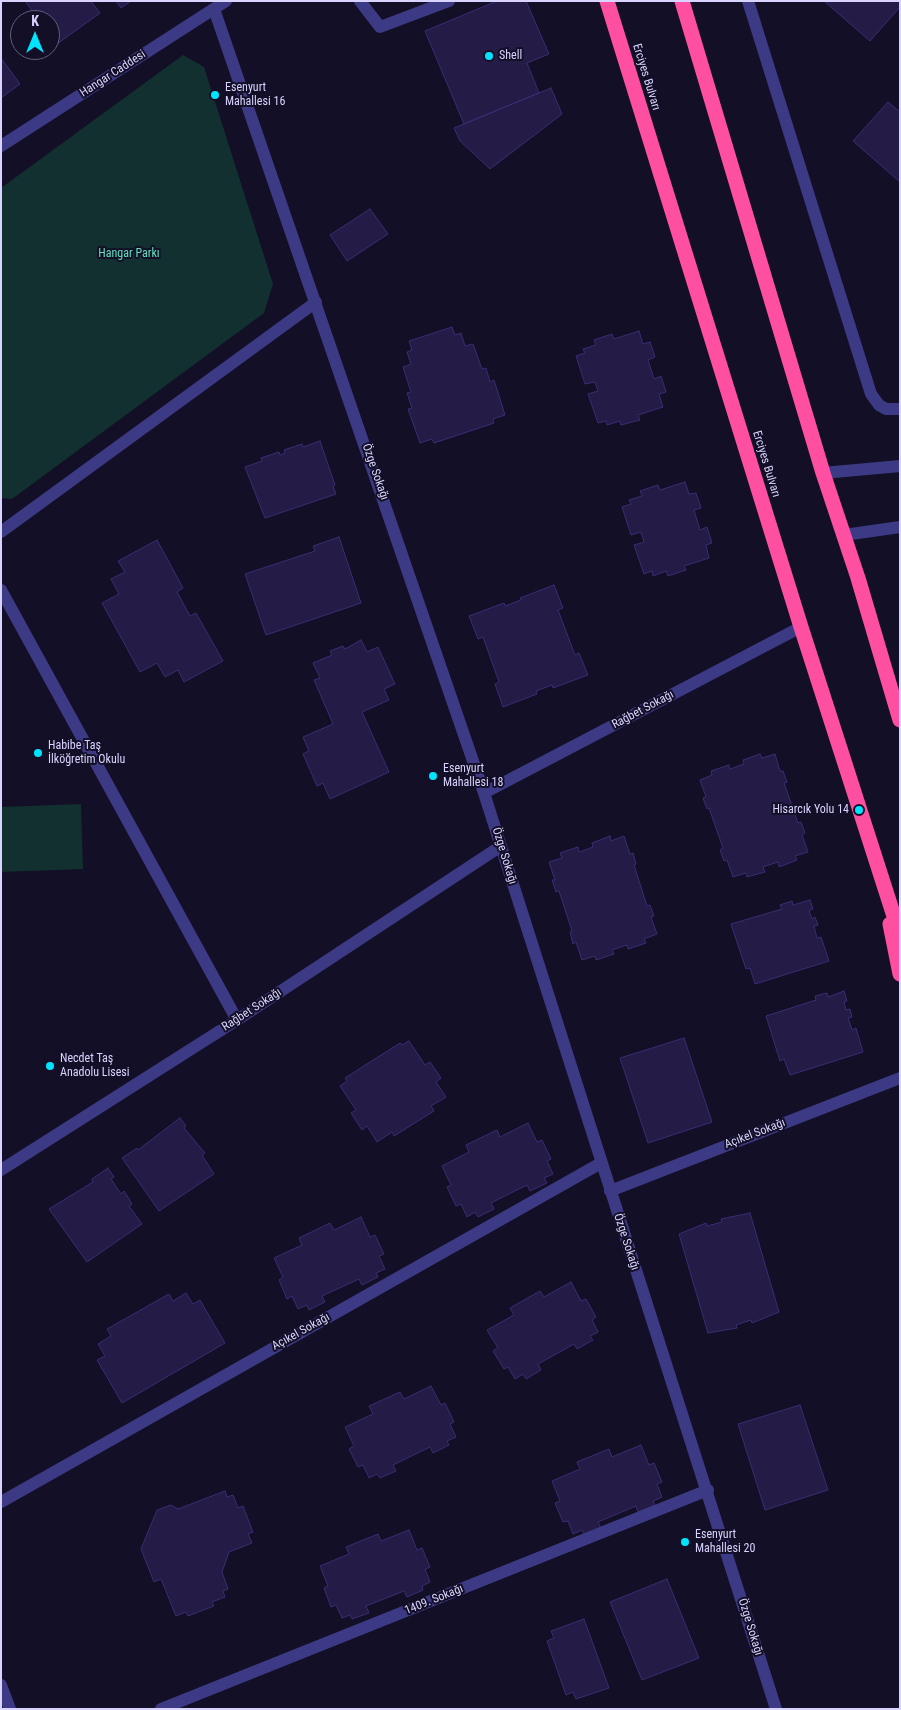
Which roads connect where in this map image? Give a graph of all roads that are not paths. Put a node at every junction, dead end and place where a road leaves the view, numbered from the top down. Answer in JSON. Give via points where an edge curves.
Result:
{"nodes":[{"id":1,"x":226,"y":1,"type":"edge"},
{"id":2,"x":360,"y":1,"type":"edge"},
{"id":3,"x":449,"y":1,"type":"edge"},
{"id":4,"x":607,"y":1,"type":"edge"},
{"id":5,"x":682,"y":1,"type":"edge"},
{"id":6,"x":748,"y":1,"type":"edge"},
{"id":7,"x":214,"y":9,"type":"junction"},
{"id":8,"x":1,"y":146,"type":"edge"},
{"id":9,"x":316,"y":302,"type":"junction"},
{"id":10,"x":900,"y":409,"type":"edge"},
{"id":11,"x":900,"y":466,"type":"edge"},
{"id":12,"x":823,"y":473,"type":"junction"},
{"id":13,"x":900,"y":527,"type":"edge"},
{"id":14,"x":1,"y":532,"type":"edge"},
{"id":15,"x":844,"y":535,"type":"junction"},
{"id":16,"x":1,"y":590,"type":"edge"},
{"id":17,"x":801,"y":627,"type":"junction"},
{"id":18,"x":900,"y":720,"type":"edge"},
{"id":19,"x":484,"y":793,"type":"junction"},
{"id":20,"x":501,"y":846,"type":"junction"},
{"id":21,"x":881,"y":879,"type":"junction"},
{"id":22,"x":900,"y":935,"type":"edge"},
{"id":23,"x":900,"y":974,"type":"edge"},
{"id":24,"x":237,"y":1020,"type":"junction"},
{"id":25,"x":900,"y":1078,"type":"edge"},
{"id":26,"x":601,"y":1163,"type":"junction"},
{"id":27,"x":1,"y":1170,"type":"edge"},
{"id":28,"x":610,"y":1191,"type":"junction"},
{"id":29,"x":708,"y":1490,"type":"junction"},
{"id":30,"x":1,"y":1502,"type":"edge"},
{"id":31,"x":1,"y":1686,"type":"edge"},
{"id":32,"x":10,"y":1709,"type":"edge"},
{"id":33,"x":161,"y":1709,"type":"edge"},
{"id":34,"x":776,"y":1709,"type":"edge"}],
"edges":[{"from":1,"to":7,"type":"street","name":"Hangar Caddesi"},
{"from":2,"to":3,"type":"street","via":[[380,27]]},
{"from":4,"to":17,"type":"highway","name":"Erciyes Bulvarı"},
{"from":5,"to":12,"type":"highway"},
{"from":6,"to":10,"type":"street","via":[[872,394],[879,405]]},
{"from":7,"to":8,"type":"street","name":"Hangar Caddesi"},
{"from":7,"to":9,"type":"street","name":"Özge Sokağı"},
{"from":9,"to":14,"type":"street"},
{"from":9,"to":19,"type":"street","name":"Özge Sokağı"},
{"from":11,"to":12,"type":"street"},
{"from":12,"to":15,"type":"highway"},
{"from":13,"to":15,"type":"street"},
{"from":15,"to":18,"type":"highway"},
{"from":16,"to":24,"type":"street"},
{"from":17,"to":19,"type":"street","name":"Rağbet Sokağı"},
{"from":17,"to":21,"type":"highway","name":"Erciyes Bulvarı"},
{"from":19,"to":20,"type":"street","name":"Özge Sokağı"},
{"from":20,"to":24,"type":"street","name":"Rağbet Sokağı"},
{"from":20,"to":26,"type":"street","name":"Özge Sokağı"},
{"from":21,"to":22,"type":"highway","name":"Erciyes Bulvarı"},
{"from":21,"to":23,"type":"highway"},
{"from":24,"to":27,"type":"street","name":"Rağbet Sokağı"},
{"from":25,"to":28,"type":"street","name":"Açıkel Sokağı"},
{"from":26,"to":28,"type":"street","name":"Özge Sokağı"},
{"from":26,"to":30,"type":"street","name":"Açıkel Sokağı"},
{"from":28,"to":29,"type":"street","name":"Özge Sokağı"},
{"from":29,"to":33,"type":"street","name":"1409. Sokağı"},
{"from":29,"to":34,"type":"street","name":"Özge Sokağı"},
{"from":31,"to":32,"type":"street"}]}
